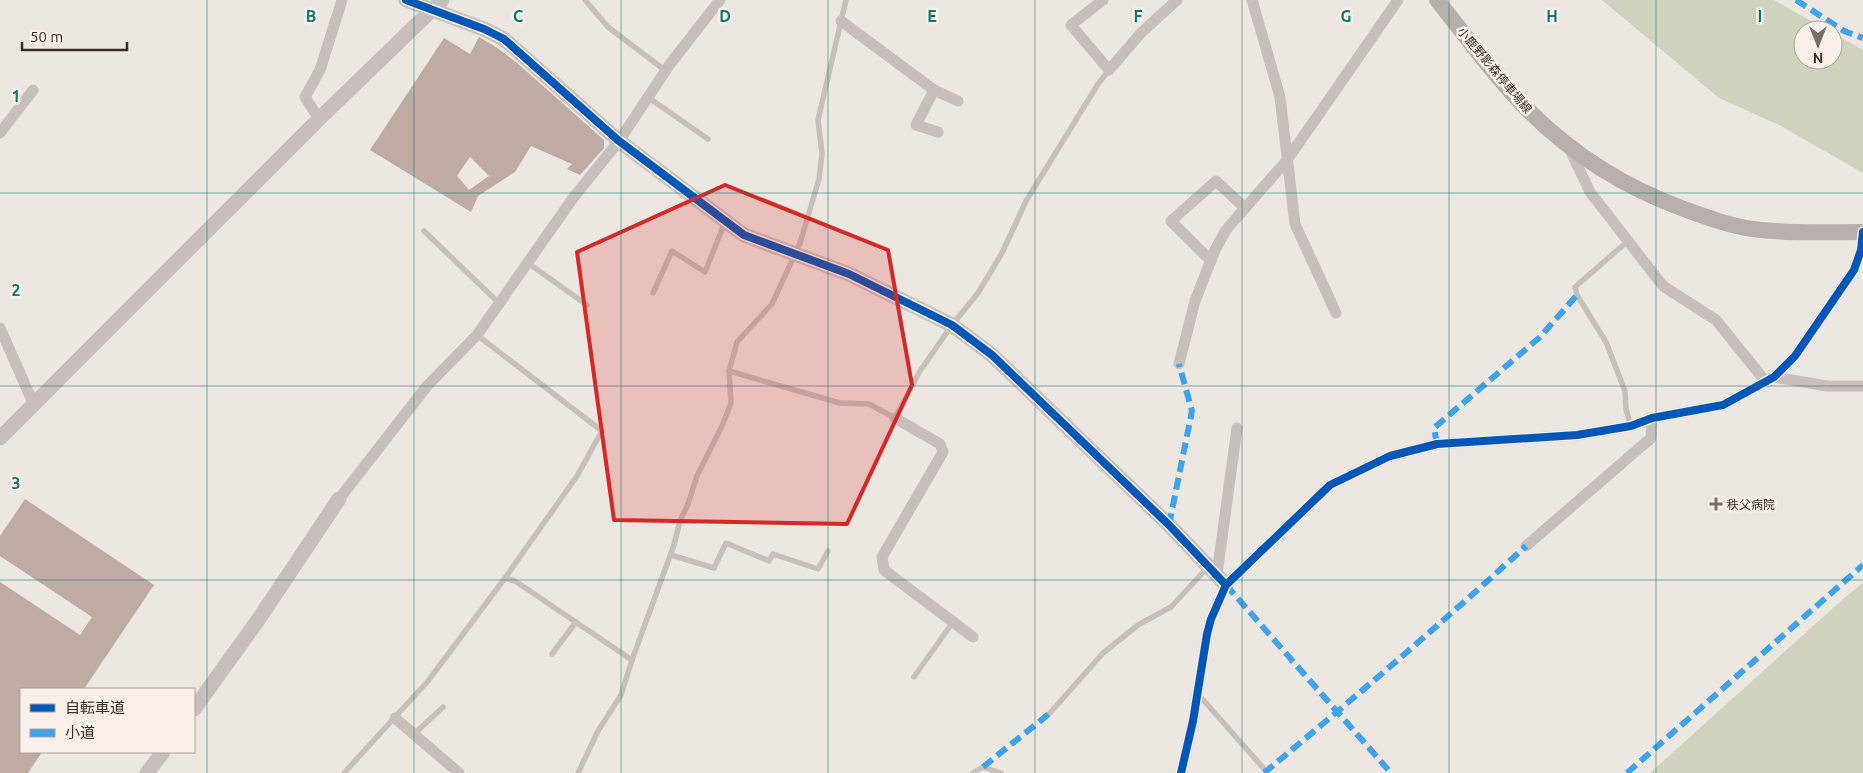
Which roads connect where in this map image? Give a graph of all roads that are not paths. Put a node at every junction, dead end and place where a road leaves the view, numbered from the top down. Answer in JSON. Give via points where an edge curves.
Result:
{"nodes":[{"id":1,"x":342,"y":0,"type":"edge"},
{"id":2,"x":406,"y":0,"type":"edge"},
{"id":3,"x":585,"y":0,"type":"edge"},
{"id":4,"x":720,"y":0,"type":"edge"},
{"id":5,"x":846,"y":0,"type":"edge"},
{"id":6,"x":1103,"y":0,"type":"edge"},
{"id":7,"x":1177,"y":0,"type":"edge"},
{"id":8,"x":1252,"y":0,"type":"edge"},
{"id":9,"x":1398,"y":0,"type":"edge"},
{"id":10,"x":1437,"y":0,"type":"edge"},
{"id":11,"x":437,"y":5,"type":"edge"},
{"id":12,"x":841,"y":21,"type":"junction"},
{"id":13,"x":1109,"y":70,"type":"junction"},
{"id":14,"x":666,"y":71,"type":"junction"},
{"id":15,"x":33,"y":90,"type":"dead end"},
{"id":16,"x":934,"y":90,"type":"junction"},
{"id":17,"x":649,"y":98,"type":"junction"},
{"id":18,"x":958,"y":101,"type":"dead end"},
{"id":19,"x":319,"y":119,"type":"junction"},
{"id":20,"x":938,"y":132,"type":"dead end"},
{"id":21,"x":0,"y":133,"type":"edge"},
{"id":22,"x":708,"y":138,"type":"dead end"},
{"id":23,"x":618,"y":141,"type":"junction"},
{"id":24,"x":1567,"y":145,"type":"junction"},
{"id":25,"x":1287,"y":160,"type":"junction"},
{"id":26,"x":1245,"y":208,"type":"junction"},
{"id":27,"x":726,"y":221,"type":"junction"},
{"id":28,"x":424,"y":232,"type":"dead end"},
{"id":29,"x":1863,"y":232,"type":"edge"},
{"id":30,"x":1628,"y":240,"type":"junction"},
{"id":31,"x":795,"y":254,"type":"junction"},
{"id":32,"x":1211,"y":261,"type":"junction"},
{"id":33,"x":528,"y":263,"type":"junction"},
{"id":34,"x":652,"y":294,"type":"dead end"},
{"id":35,"x":500,"y":304,"type":"junction"},
{"id":36,"x":587,"y":305,"type":"dead end"},
{"id":37,"x":1336,"y":314,"type":"dead end"},
{"id":38,"x":952,"y":325,"type":"junction"},
{"id":39,"x":0,"y":328,"type":"edge"},
{"id":40,"x":477,"y":335,"type":"junction"},
{"id":41,"x":1179,"y":364,"type":"dead end"},
{"id":42,"x":729,"y":371,"type":"junction"},
{"id":43,"x":1770,"y":380,"type":"junction"},
{"id":44,"x":1863,"y":386,"type":"edge"},
{"id":45,"x":34,"y":404,"type":"junction"},
{"id":46,"x":895,"y":418,"type":"junction"},
{"id":47,"x":1652,"y":418,"type":"junction"},
{"id":48,"x":1631,"y":426,"type":"junction"},
{"id":49,"x":1237,"y":428,"type":"dead end"},
{"id":50,"x":0,"y":438,"type":"edge"},
{"id":51,"x":340,"y":499,"type":"joint"},
{"id":52,"x":1526,"y":546,"type":"dead end"},
{"id":53,"x":828,"y":551,"type":"dead end"},
{"id":54,"x":671,"y":554,"type":"junction"},
{"id":55,"x":1217,"y":574,"type":"junction"},
{"id":56,"x":505,"y":578,"type":"junction"},
{"id":57,"x":576,"y":622,"type":"junction"},
{"id":58,"x":953,"y":622,"type":"junction"},
{"id":59,"x":973,"y":637,"type":"dead end"},
{"id":60,"x":552,"y":654,"type":"dead end"},
{"id":61,"x":632,"y":660,"type":"junction"},
{"id":62,"x":914,"y":678,"type":"dead end"},
{"id":63,"x":1197,"y":692,"type":"junction"},
{"id":64,"x":443,"y":707,"type":"dead end"},
{"id":65,"x":195,"y":709,"type":"edge"},
{"id":66,"x":1050,"y":712,"type":"dead end"},
{"id":67,"x":395,"y":718,"type":"junction"},
{"id":68,"x":414,"y":734,"type":"junction"},
{"id":69,"x":162,"y":753,"type":"edge"},
{"id":70,"x":1266,"y":771,"type":"dead end"},
{"id":71,"x":148,"y":773,"type":"edge"},
{"id":72,"x":344,"y":773,"type":"edge"},
{"id":73,"x":459,"y":773,"type":"edge"},
{"id":74,"x":578,"y":773,"type":"edge"},
{"id":75,"x":973,"y":773,"type":"edge"},
{"id":76,"x":1001,"y":773,"type":"edge"},
{"id":77,"x":1181,"y":773,"type":"edge"}],
"edges":[{"from":1,"to":19,"type":"street","via":[[320,70],[304,97]]},
{"from":2,"to":11,"type":"street"},
{"from":3,"to":14,"type":"lane","via":[[608,27]]},
{"from":4,"to":14,"type":"street"},
{"from":5,"to":12,"type":"lane"},
{"from":6,"to":13,"type":"street","via":[[1071,25]]},
{"from":7,"to":13,"type":"street","via":[[1141,33]]},
{"from":8,"to":25,"type":"street","via":[[1280,97]]},
{"from":9,"to":25,"type":"street"},
{"from":10,"to":24,"type":"main road","name":"小鹿野影森停車場線","via":[[1516,97]]},
{"from":11,"to":19,"type":"street"},
{"from":11,"to":23,"type":"street","via":[[504,39]]},
{"from":12,"to":16,"type":"street"},
{"from":12,"to":31,"type":"lane","via":[[818,120],[822,154],[819,179]]},
{"from":13,"to":38,"type":"lane","via":[[1026,201],[1002,253],[978,294]]},
{"from":14,"to":17,"type":"street"},
{"from":15,"to":21,"type":"street"},
{"from":16,"to":18,"type":"street"},
{"from":16,"to":20,"type":"street","via":[[916,125]]},
{"from":17,"to":22,"type":"lane"},
{"from":17,"to":23,"type":"street"},
{"from":19,"to":45,"type":"street"},
{"from":23,"to":27,"type":"street"},
{"from":23,"to":33,"type":"street"},
{"from":24,"to":29,"type":"main road","name":"小鹿野影森停車場線","via":[[1609,174],[1654,198],[1707,217],[1752,229]]},
{"from":24,"to":30,"type":"street","via":[[1590,192]]},
{"from":25,"to":26,"type":"street"},
{"from":25,"to":37,"type":"street","via":[[1295,224]]},
{"from":26,"to":32,"type":"street","via":[[1226,230]]},
{"from":26,"to":32,"type":"street","via":[[1216,181],[1171,221]]},
{"from":27,"to":31,"type":"street","via":[[744,235]]},
{"from":27,"to":34,"type":"lane","via":[[705,272],[672,251]]},
{"from":28,"to":35,"type":"lane"},
{"from":29,"to":43,"type":"street","via":[[1854,270],[1795,356]]},
{"from":30,"to":43,"type":"street","via":[[1663,286],[1716,320]]},
{"from":30,"to":48,"type":"lane","via":[[1575,286],[1577,295],[1606,342],[1625,392]]},
{"from":31,"to":38,"type":"street","via":[[849,274]]},
{"from":31,"to":42,"type":"lane","via":[[772,304],[737,342]]},
{"from":32,"to":41,"type":"street"},
{"from":33,"to":35,"type":"street"},
{"from":33,"to":36,"type":"lane"},
{"from":35,"to":40,"type":"street"},
{"from":38,"to":46,"type":"lane","via":[[920,371]]},
{"from":38,"to":55,"type":"street","via":[[992,355],[1040,399]]},
{"from":39,"to":45,"type":"street"},
{"from":40,"to":51,"type":"street","via":[[428,386]]},
{"from":40,"to":56,"type":"lane","via":[[602,431],[577,476]]},
{"from":42,"to":46,"type":"lane","via":[[840,403],[869,404]]},
{"from":42,"to":54,"type":"lane","via":[[731,403],[697,476]]},
{"from":43,"to":44,"type":"street"},
{"from":43,"to":47,"type":"street","via":[[1723,405]]},
{"from":45,"to":50,"type":"street"},
{"from":46,"to":58,"type":"street","via":[[940,444],[943,452],[882,557],[884,570]]},
{"from":47,"to":48,"type":"street"},
{"from":47,"to":52,"type":"street","via":[[1651,438]]},
{"from":48,"to":55,"type":"street","via":[[1577,435],[1437,444],[1390,456],[1330,485]]},
{"from":49,"to":55,"type":"street"},
{"from":51,"to":65,"type":"street"},
{"from":53,"to":54,"type":"lane","via":[[818,569],[773,554],[769,561],[726,543],[714,568]]},
{"from":54,"to":61,"type":"lane"},
{"from":55,"to":63,"type":"street"},
{"from":55,"to":66,"type":"lane","via":[[1171,607],[1138,625],[1103,653]]},
{"from":56,"to":57,"type":"lane","via":[[515,581]]},
{"from":56,"to":67,"type":"lane","via":[[428,681]]},
{"from":57,"to":60,"type":"lane"},
{"from":57,"to":61,"type":"lane"},
{"from":58,"to":59,"type":"street"},
{"from":58,"to":62,"type":"lane"},
{"from":61,"to":74,"type":"lane","via":[[621,695],[598,731]]},
{"from":63,"to":70,"type":"lane"},
{"from":63,"to":77,"type":"street"},
{"from":64,"to":68,"type":"lane"},
{"from":67,"to":68,"type":"street"},
{"from":67,"to":72,"type":"lane"},
{"from":68,"to":73,"type":"street"},
{"from":69,"to":71,"type":"street"},
{"from":75,"to":76,"type":"lane","via":[[983,767]]}]}
